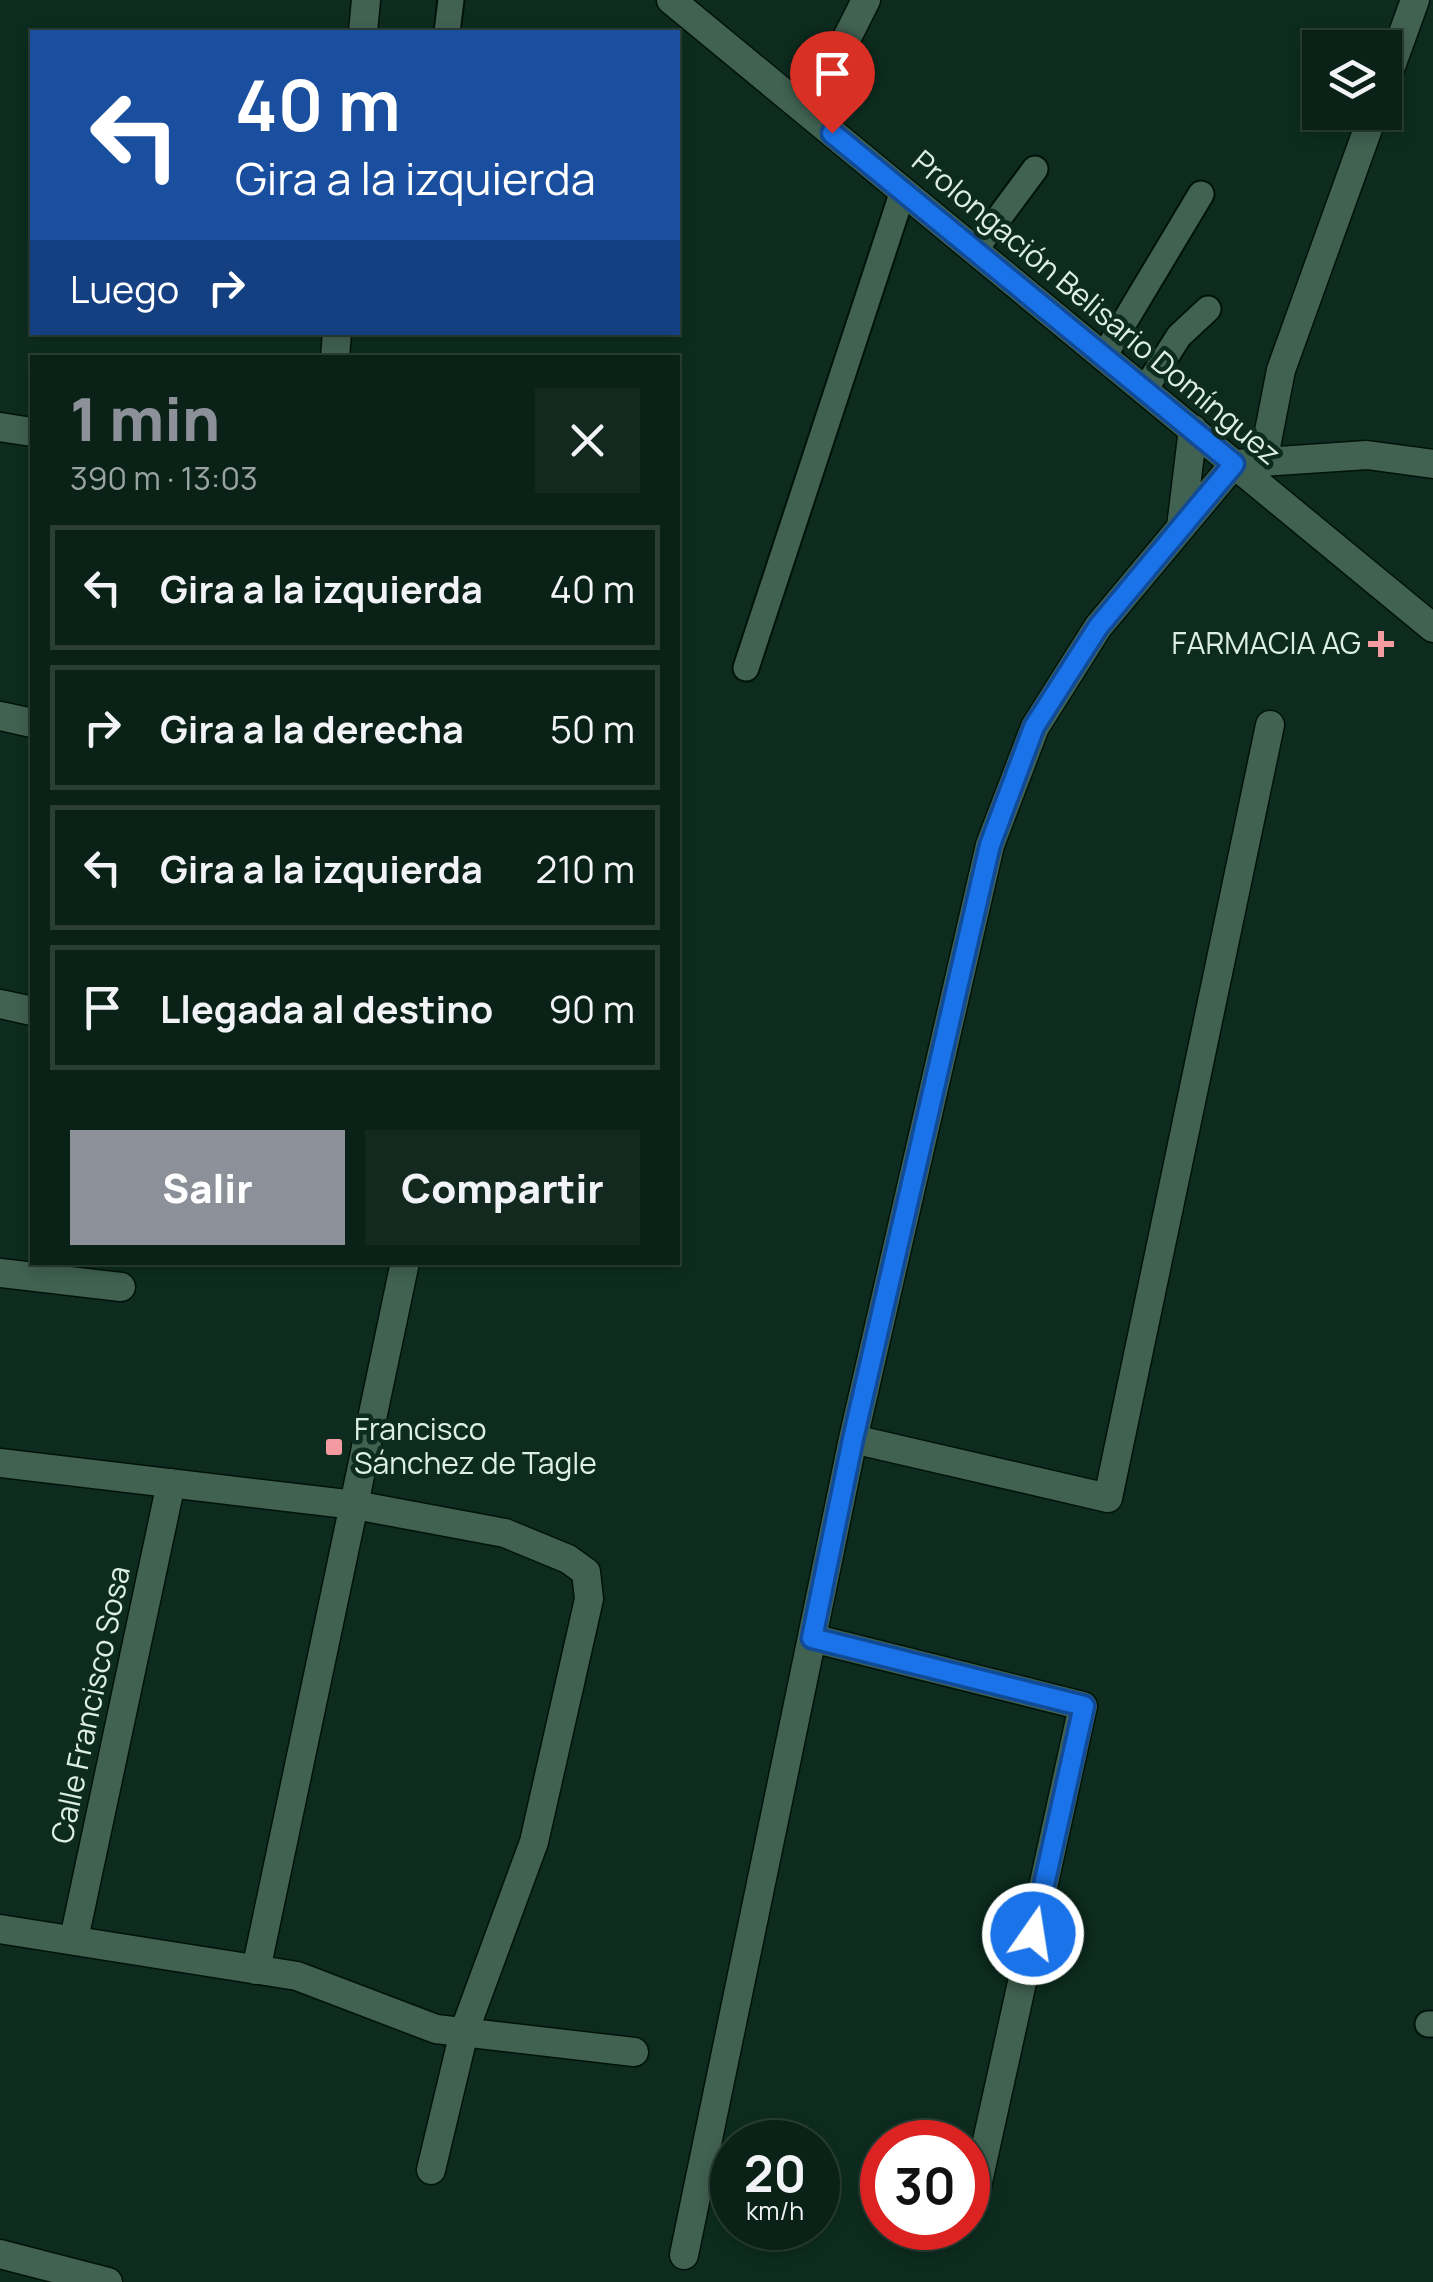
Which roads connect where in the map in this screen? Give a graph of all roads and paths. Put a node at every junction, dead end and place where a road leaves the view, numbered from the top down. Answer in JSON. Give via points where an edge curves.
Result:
{"nodes":[{"id":1,"x":366,"y":0,"type":"edge"},
{"id":2,"x":451,"y":0,"type":"edge"},
{"id":3,"x":671,"y":0,"type":"edge"},
{"id":4,"x":866,"y":0,"type":"edge"},
{"id":5,"x":1415,"y":0,"type":"edge"},
{"id":6,"x":363,"y":30,"type":"edge"},
{"id":7,"x":448,"y":30,"type":"edge"},
{"id":8,"x":1402,"y":36,"type":"edge"},
{"id":9,"x":809,"y":113,"type":"junction"},
{"id":10,"x":1368,"y":130,"type":"edge"},
{"id":11,"x":1035,"y":169,"type":"dead end"},
{"id":12,"x":903,"y":191,"type":"junction"},
{"id":13,"x":1201,"y":194,"type":"dead end"},
{"id":14,"x":975,"y":250,"type":"junction"},
{"id":15,"x":1208,"y":309,"type":"dead end"},
{"id":16,"x":1104,"y":356,"type":"junction"},
{"id":17,"x":1144,"y":391,"type":"junction"},
{"id":18,"x":0,"y":428,"type":"edge"},
{"id":19,"x":1192,"y":430,"type":"junction"},
{"id":20,"x":30,"y":432,"type":"edge"},
{"id":21,"x":1263,"y":462,"type":"junction"},
{"id":22,"x":1234,"y":464,"type":"junction"},
{"id":23,"x":1433,"y":464,"type":"edge"},
{"id":24,"x":1180,"y":529,"type":"junction"},
{"id":25,"x":1433,"y":628,"type":"edge"},
{"id":26,"x":746,"y":668,"type":"dead end"},
{"id":27,"x":0,"y":716,"type":"edge"},
{"id":28,"x":30,"y":722,"type":"edge"},
{"id":29,"x":1270,"y":725,"type":"dead end"},
{"id":30,"x":0,"y":1004,"type":"edge"},
{"id":31,"x":30,"y":1011,"type":"edge"},
{"id":32,"x":404,"y":1265,"type":"edge"},
{"id":33,"x":0,"y":1273,"type":"edge"},
{"id":34,"x":121,"y":1287,"type":"dead end"},
{"id":35,"x":853,"y":1439,"type":"junction"},
{"id":36,"x":0,"y":1463,"type":"edge"},
{"id":37,"x":171,"y":1483,"type":"junction"},
{"id":38,"x":355,"y":1505,"type":"junction"},
{"id":39,"x":812,"y":1638,"type":"junction"},
{"id":40,"x":0,"y":1929,"type":"edge"},
{"id":41,"x":74,"y":1939,"type":"junction"},
{"id":42,"x":256,"y":1970,"type":"junction"},
{"id":43,"x":464,"y":2032,"type":"junction"},
{"id":44,"x":634,"y":2052,"type":"dead end"},
{"id":45,"x":990,"y":2128,"type":"edge"},
{"id":46,"x":431,"y":2170,"type":"dead end"},
{"id":47,"x":0,"y":2254,"type":"edge"},
{"id":48,"x":684,"y":2256,"type":"dead end"},
{"id":49,"x":108,"y":2282,"type":"edge"}],
"edges":[{"from":1,"to":6,"type":"street"},
{"from":2,"to":7,"type":"lane"},
{"from":3,"to":9,"type":"street","name":"Prolongación Belisario Domínguez"},
{"from":4,"to":9,"type":"street"},
{"from":5,"to":8,"type":"street"},
{"from":9,"to":12,"type":"street","name":"Prolongación Belisario Domínguez"},
{"from":10,"to":21,"type":"street","via":[[1281,370]]},
{"from":11,"to":14,"type":"lane"},
{"from":12,"to":14,"type":"street","name":"Prolongación Belisario Domínguez"},
{"from":12,"to":26,"type":"lane"},
{"from":13,"to":16,"type":"lane"},
{"from":14,"to":16,"type":"street","name":"Prolongación Belisario Domínguez"},
{"from":15,"to":17,"type":"lane","via":[[1178,336]]},
{"from":16,"to":17,"type":"street","name":"Prolongación Belisario Domínguez"},
{"from":17,"to":19,"type":"street","name":"Prolongación Belisario Domínguez"},
{"from":18,"to":20,"type":"street"},
{"from":19,"to":22,"type":"street","name":"Prolongación Belisario Domínguez"},
{"from":19,"to":24,"type":"street"},
{"from":21,"to":22,"type":"street"},
{"from":21,"to":23,"type":"street","via":[[1367,454]]},
{"from":22,"to":24,"type":"street"},
{"from":22,"to":25,"type":"street","name":"Prolongación Belisario Domínguez"},
{"from":24,"to":35,"type":"street","via":[[1098,627],[1034,727],[990,845]]},
{"from":27,"to":28,"type":"street"},
{"from":29,"to":35,"type":"street","via":[[1108,1498]]},
{"from":30,"to":31,"type":"street"},
{"from":32,"to":38,"type":"street"},
{"from":33,"to":34,"type":"street"},
{"from":35,"to":39,"type":"street"},
{"from":36,"to":37,"type":"street"},
{"from":37,"to":38,"type":"street"},
{"from":37,"to":41,"type":"street","name":"Calle Francisco Sosa"},
{"from":38,"to":42,"type":"street"},
{"from":38,"to":43,"type":"street","via":[[505,1533],[586,1572],[589,1598],[534,1842]]},
{"from":39,"to":45,"type":"street","via":[[1084,1706]]},
{"from":39,"to":48,"type":"street"},
{"from":40,"to":41,"type":"street"},
{"from":41,"to":42,"type":"street"},
{"from":42,"to":43,"type":"street","via":[[298,1976],[436,2029]]},
{"from":43,"to":44,"type":"street"},
{"from":43,"to":46,"type":"street"},
{"from":47,"to":49,"type":"street"}]}
